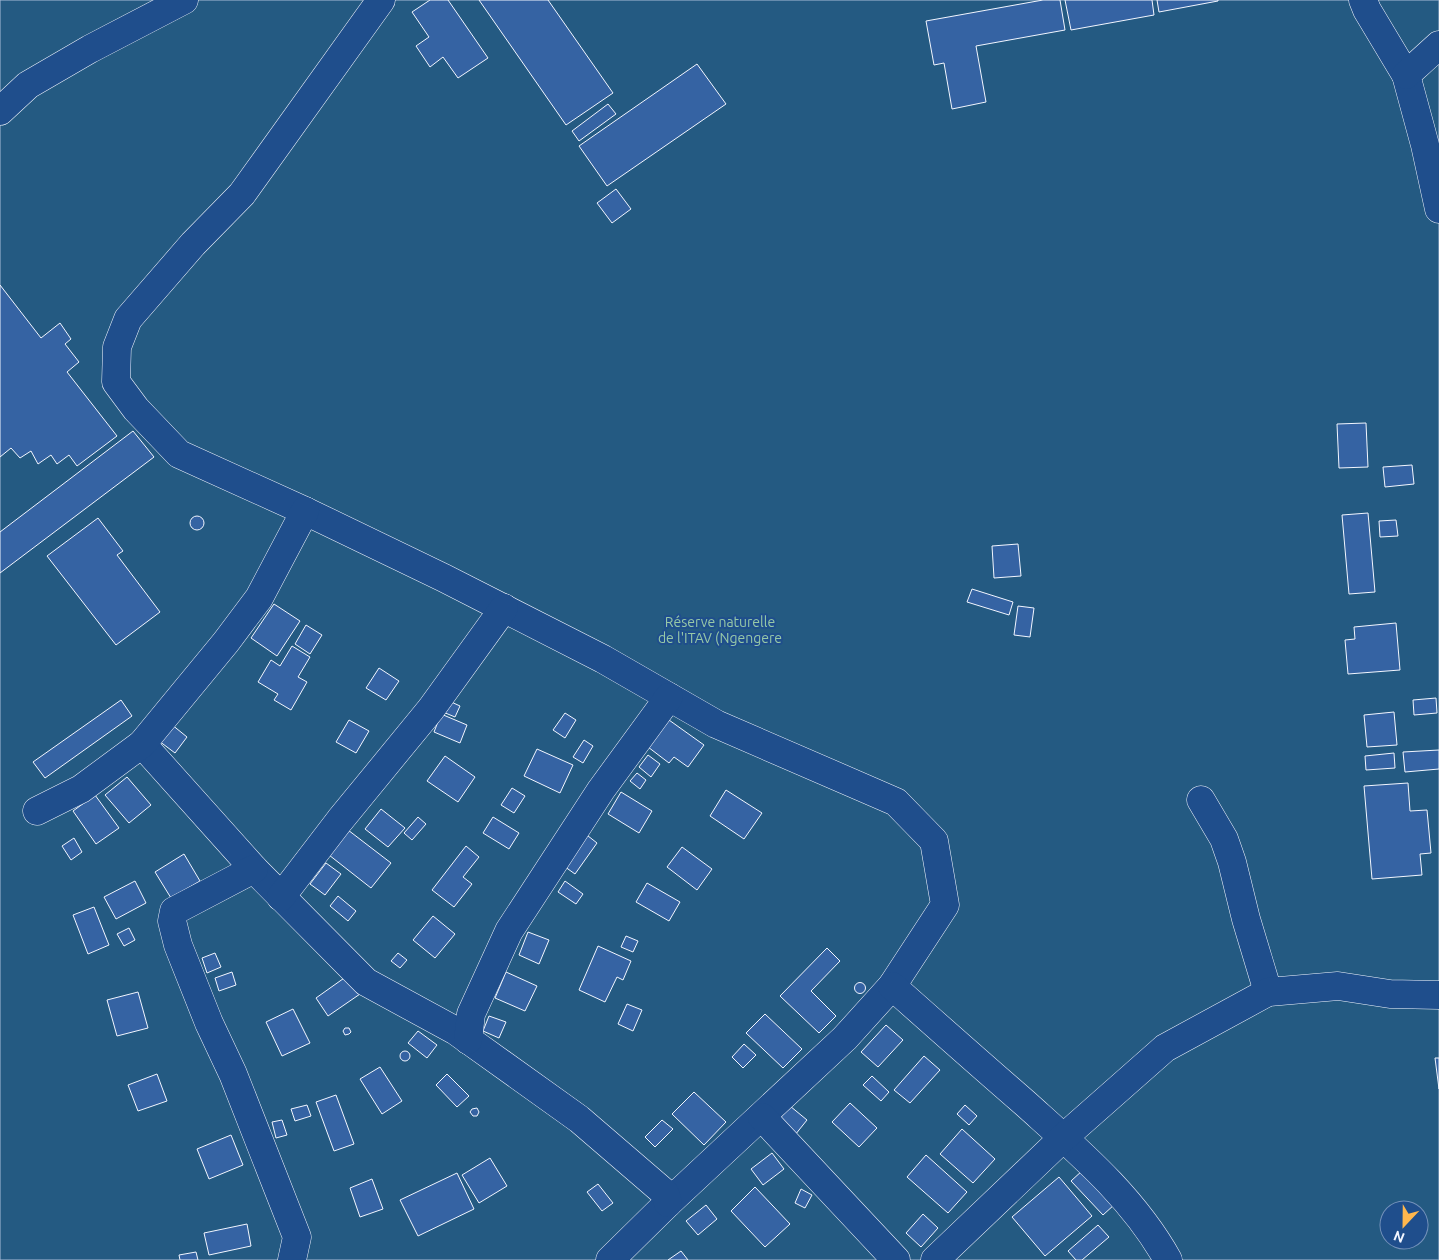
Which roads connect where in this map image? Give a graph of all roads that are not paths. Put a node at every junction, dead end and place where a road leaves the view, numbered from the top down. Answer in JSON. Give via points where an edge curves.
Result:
{"nodes":[{"id":1,"x":184,"y":0,"type":"edge"},
{"id":2,"x":381,"y":0,"type":"edge"},
{"id":3,"x":1363,"y":0,"type":"edge"},
{"id":4,"x":1439,"y":45,"type":"edge"},
{"id":5,"x":1406,"y":75,"type":"junction"},
{"id":6,"x":0,"y":111,"type":"edge"},
{"id":7,"x":1439,"y":209,"type":"edge"},
{"id":8,"x":305,"y":511,"type":"junction"},
{"id":9,"x":504,"y":608,"type":"junction"},
{"id":10,"x":669,"y":697,"type":"junction"},
{"id":11,"x":142,"y":744,"type":"junction"},
{"id":12,"x":1201,"y":800,"type":"dead end"},
{"id":13,"x":37,"y":811,"type":"dead end"},
{"id":14,"x":254,"y":869,"type":"junction"},
{"id":15,"x":281,"y":897,"type":"junction"},
{"id":16,"x":892,"y":986,"type":"junction"},
{"id":17,"x":1268,"y":992,"type":"junction"},
{"id":18,"x":1439,"y":996,"type":"edge"},
{"id":19,"x":468,"y":1040,"type":"junction"},
{"id":20,"x":762,"y":1117,"type":"junction"},
{"id":21,"x":1063,"y":1138,"type":"junction"},
{"id":22,"x":668,"y":1203,"type":"junction"},
{"id":23,"x":292,"y":1260,"type":"edge"},
{"id":24,"x":610,"y":1260,"type":"edge"},
{"id":25,"x":896,"y":1260,"type":"edge"},
{"id":26,"x":935,"y":1260,"type":"edge"},
{"id":27,"x":1168,"y":1260,"type":"edge"}],
"edges":[{"from":1,"to":6,"type":"street","via":[[28,85]]},
{"from":2,"to":8,"type":"street","via":[[242,194],[193,244],[128,319],[117,347],[116,382],[136,409],[179,454]]},
{"from":3,"to":5,"type":"street"},
{"from":4,"to":5,"type":"street"},
{"from":5,"to":7,"type":"street"},
{"from":8,"to":9,"type":"street"},
{"from":8,"to":11,"type":"street","via":[[259,598]]},
{"from":9,"to":10,"type":"street"},
{"from":9,"to":15,"type":"street","via":[[431,709]]},
{"from":10,"to":16,"type":"street","via":[[716,724],[896,802],[934,841],[945,905]]},
{"from":10,"to":19,"type":"street","via":[[602,790],[509,931],[471,1014]]},
{"from":11,"to":13,"type":"street","via":[[81,789]]},
{"from":11,"to":14,"type":"street"},
{"from":12,"to":17,"type":"street","via":[[1224,838]]},
{"from":14,"to":15,"type":"street"},
{"from":14,"to":23,"type":"street","via":[[174,911],[172,921],[178,946],[208,1023],[233,1074],[297,1237]]},
{"from":15,"to":19,"type":"street","via":[[366,982]]},
{"from":16,"to":20,"type":"street","via":[[845,1038]]},
{"from":16,"to":21,"type":"street"},
{"from":17,"to":18,"type":"street","via":[[1338,986],[1390,994]]},
{"from":17,"to":21,"type":"street","via":[[1164,1048]]},
{"from":19,"to":22,"type":"street","via":[[579,1119],[665,1193]]},
{"from":20,"to":22,"type":"street"},
{"from":20,"to":25,"type":"street"},
{"from":21,"to":26,"type":"street"},
{"from":21,"to":27,"type":"street","via":[[1110,1182],[1156,1238]]},
{"from":22,"to":24,"type":"street"}]}
